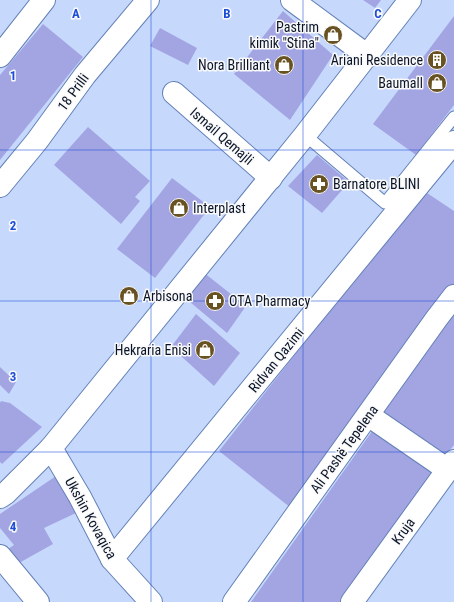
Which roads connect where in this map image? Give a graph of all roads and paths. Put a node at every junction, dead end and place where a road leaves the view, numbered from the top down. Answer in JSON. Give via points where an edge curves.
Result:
{"nodes":[{"id":1,"x":44,"y":0,"type":"edge"},
{"id":2,"x":148,"y":0,"type":"edge"},
{"id":3,"x":292,"y":0,"type":"edge"},
{"id":4,"x":410,"y":0,"type":"edge"},
{"id":5,"x":0,"y":56,"type":"edge"},
{"id":6,"x":368,"y":56,"type":"junction"},
{"id":7,"x":174,"y":93,"type":"dead end"},
{"id":8,"x":454,"y":117,"type":"edge"},
{"id":9,"x":305,"y":135,"type":"junction"},
{"id":10,"x":454,"y":142,"type":"edge"},
{"id":11,"x":270,"y":178,"type":"junction"},
{"id":12,"x":0,"y":186,"type":"edge"},
{"id":13,"x":454,"y":296,"type":"edge"},
{"id":14,"x":368,"y":415,"type":"junction"},
{"id":15,"x":51,"y":448,"type":"junction"},
{"id":16,"x":451,"y":465,"type":"edge"},
{"id":17,"x":2,"y":491,"type":"edge"},
{"id":18,"x":0,"y":556,"type":"edge"},
{"id":19,"x":112,"y":559,"type":"junction"},
{"id":20,"x":38,"y":602,"type":"edge"},
{"id":21,"x":151,"y":602,"type":"edge"},
{"id":22,"x":234,"y":602,"type":"edge"},
{"id":23,"x":352,"y":602,"type":"edge"}],
"edges":[{"from":1,"to":5,"type":"street"},
{"from":2,"to":12,"type":"street","name":"18 Prilli","via":[[85,75],[37,141]]},
{"from":3,"to":6,"type":"street"},
{"from":4,"to":6,"type":"street"},
{"from":6,"to":9,"type":"street"},
{"from":7,"to":11,"type":"street","name":"Ismail Qemajli"},
{"from":8,"to":9,"type":"lane","via":[[385,203]]},
{"from":9,"to":11,"type":"street"},
{"from":10,"to":19,"type":"street","name":"Ridvan Qazimi"},
{"from":11,"to":15,"type":"street"},
{"from":13,"to":14,"type":"street","name":"Ali Pashë Tepelena"},
{"from":14,"to":16,"type":"street"},
{"from":14,"to":22,"type":"street","name":"Ali Pashë Tepelena"},
{"from":15,"to":17,"type":"street"},
{"from":15,"to":19,"type":"street","name":"Ukshin Kovaqica"},
{"from":16,"to":23,"type":"street","name":"Kruja"},
{"from":18,"to":20,"type":"street"},
{"from":19,"to":21,"type":"street","name":"Ukshin Kovaqica"}]}
